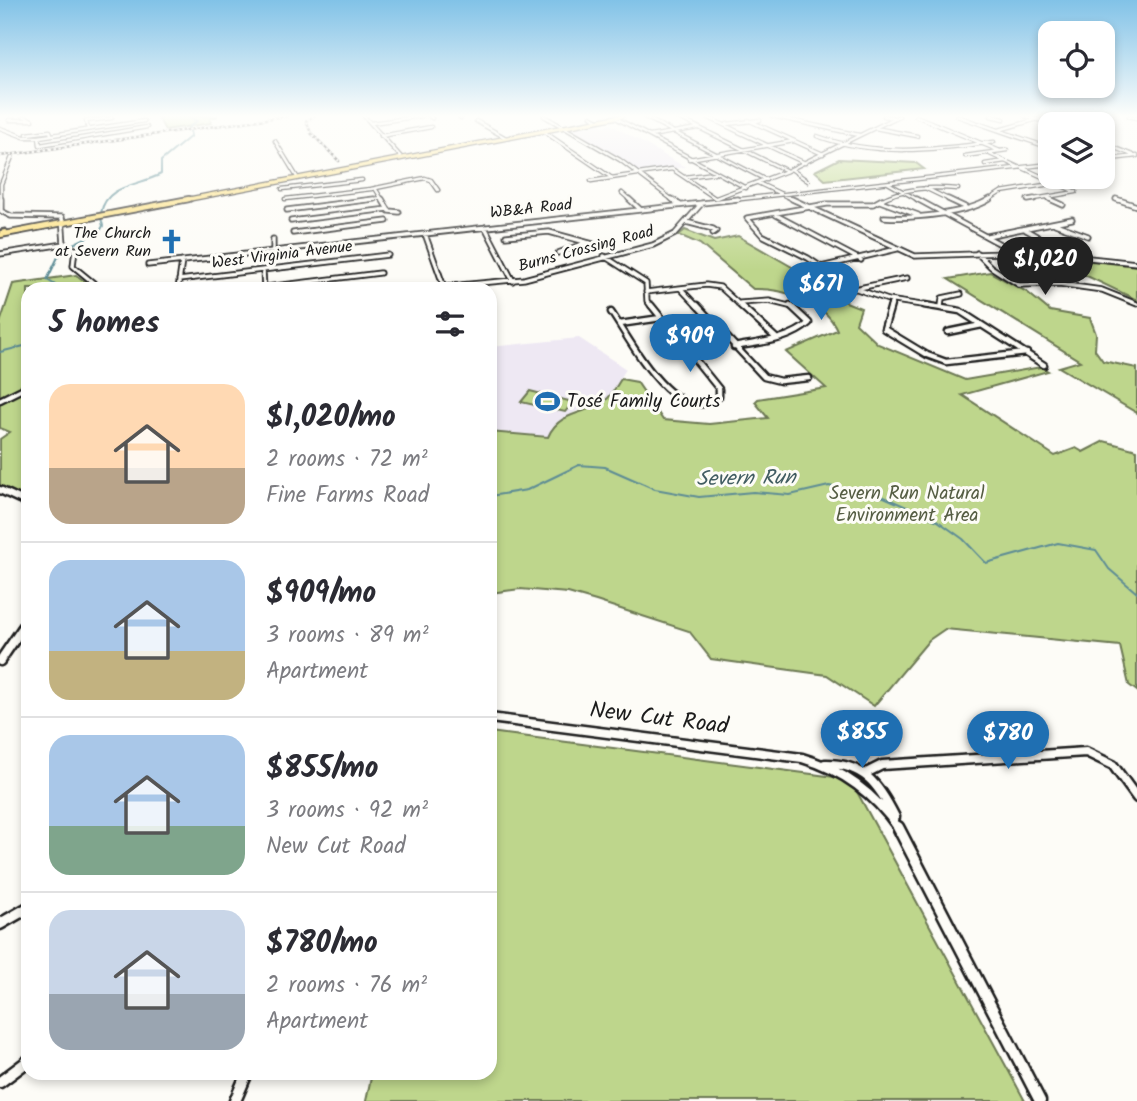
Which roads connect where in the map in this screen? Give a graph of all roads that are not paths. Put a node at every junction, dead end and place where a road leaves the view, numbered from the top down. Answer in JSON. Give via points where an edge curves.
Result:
{"nodes":[{"id":1,"x":8,"y":167,"type":"edge"},
{"id":2,"x":291,"y":167,"type":"edge"},
{"id":3,"x":350,"y":167,"type":"edge"},
{"id":4,"x":597,"y":167,"type":"edge"},
{"id":5,"x":628,"y":167,"type":"edge"},
{"id":6,"x":704,"y":167,"type":"edge"},
{"id":7,"x":742,"y":167,"type":"edge"},
{"id":8,"x":783,"y":167,"type":"edge"},
{"id":9,"x":795,"y":167,"type":"edge"},
{"id":10,"x":1018,"y":167,"type":"edge"},
{"id":11,"x":1021,"y":167,"type":"edge"},
{"id":12,"x":341,"y":169,"type":"junction"},
{"id":13,"x":789,"y":170,"type":"junction"},
{"id":14,"x":714,"y":173,"type":"junction"},
{"id":15,"x":315,"y":174,"type":"junction"},
{"id":16,"x":638,"y":174,"type":"junction"},
{"id":17,"x":1038,"y":175,"type":"edge"},
{"id":18,"x":297,"y":177,"type":"junction"},
{"id":19,"x":685,"y":177,"type":"junction"},
{"id":20,"x":612,"y":178,"type":"junction"},
{"id":21,"x":362,"y":180,"type":"dead end"},
{"id":22,"x":766,"y":180,"type":"junction"},
{"id":23,"x":348,"y":181,"type":"junction"},
{"id":24,"x":591,"y":181,"type":"dead end"},
{"id":25,"x":808,"y":181,"type":"dead end"},
{"id":26,"x":887,"y":182,"type":"junction"},
{"id":27,"x":758,"y":183,"type":"junction"},
{"id":28,"x":319,"y":185,"type":"junction"},
{"id":29,"x":1038,"y":186,"type":"edge"},
{"id":30,"x":374,"y":188,"type":"junction"},
{"id":31,"x":746,"y":188,"type":"junction"},
{"id":32,"x":925,"y":188,"type":"junction"},
{"id":33,"x":282,"y":189,"type":"dead end"},
{"id":34,"x":958,"y":189,"type":"dead end"},
{"id":35,"x":1070,"y":189,"type":"edge"},
{"id":36,"x":438,"y":190,"type":"dead end"},
{"id":37,"x":901,"y":191,"type":"junction"},
{"id":38,"x":622,"y":193,"type":"dead end"},
{"id":39,"x":781,"y":194,"type":"junction"},
{"id":40,"x":323,"y":195,"type":"junction"},
{"id":41,"x":1046,"y":197,"type":"junction"},
{"id":42,"x":381,"y":198,"type":"junction"},
{"id":43,"x":715,"y":198,"type":"junction"},
{"id":44,"x":285,"y":199,"type":"dead end"},
{"id":45,"x":1116,"y":199,"type":"dead end"},
{"id":46,"x":1028,"y":200,"type":"dead end"},
{"id":47,"x":880,"y":201,"type":"junction"},
{"id":48,"x":702,"y":203,"type":"junction"},
{"id":49,"x":327,"y":205,"type":"junction"},
{"id":50,"x":680,"y":205,"type":"junction"},
{"id":51,"x":1063,"y":205,"type":"dead end"},
{"id":52,"x":1137,"y":206,"type":"edge"},
{"id":53,"x":809,"y":208,"type":"junction"},
{"id":54,"x":967,"y":208,"type":"junction"},
{"id":55,"x":388,"y":209,"type":"junction"},
{"id":56,"x":641,"y":209,"type":"junction"},
{"id":57,"x":287,"y":210,"type":"dead end"},
{"id":58,"x":942,"y":211,"type":"junction"},
{"id":59,"x":399,"y":212,"type":"dead end"},
{"id":60,"x":775,"y":215,"type":"junction"},
{"id":61,"x":918,"y":215,"type":"junction"},
{"id":62,"x":330,"y":216,"type":"junction"},
{"id":63,"x":884,"y":217,"type":"dead end"},
{"id":64,"x":1072,"y":219,"type":"dead end"},
{"id":65,"x":291,"y":221,"type":"dead end"},
{"id":66,"x":387,"y":221,"type":"dead end"},
{"id":67,"x":64,"y":222,"type":"junction"},
{"id":68,"x":686,"y":222,"type":"junction"},
{"id":69,"x":1053,"y":223,"type":"junction"},
{"id":70,"x":514,"y":224,"type":"junction"},
{"id":71,"x":485,"y":227,"type":"junction"},
{"id":72,"x":335,"y":228,"type":"junction"},
{"id":73,"x":1024,"y":229,"type":"junction"},
{"id":74,"x":1,"y":233,"type":"edge"},
{"id":75,"x":293,"y":233,"type":"dead end"},
{"id":76,"x":713,"y":233,"type":"dead end"},
{"id":77,"x":425,"y":234,"type":"junction"},
{"id":78,"x":521,"y":234,"type":"junction"},
{"id":79,"x":506,"y":236,"type":"dead end"},
{"id":80,"x":987,"y":236,"type":"junction"},
{"id":81,"x":1088,"y":236,"type":"dead end"},
{"id":82,"x":273,"y":239,"type":"dead end"},
{"id":83,"x":586,"y":243,"type":"junction"},
{"id":84,"x":1049,"y":243,"type":"dead end"},
{"id":85,"x":64,"y":244,"type":"junction"},
{"id":86,"x":593,"y":244,"type":"dead end"},
{"id":87,"x":897,"y":250,"type":"junction"},
{"id":88,"x":273,"y":251,"type":"junction"},
{"id":89,"x":1015,"y":251,"type":"junction"},
{"id":90,"x":558,"y":253,"type":"dead end"},
{"id":91,"x":977,"y":253,"type":"junction"},
{"id":92,"x":0,"y":254,"type":"edge"},
{"id":93,"x":388,"y":255,"type":"dead end"},
{"id":94,"x":604,"y":256,"type":"junction"},
{"id":95,"x":861,"y":260,"type":"junction"},
{"id":96,"x":182,"y":261,"type":"junction"},
{"id":97,"x":1137,"y":263,"type":"edge"},
{"id":98,"x":148,"y":265,"type":"dead end"},
{"id":99,"x":821,"y":267,"type":"junction"},
{"id":100,"x":263,"y":270,"type":"junction"},
{"id":101,"x":380,"y":273,"type":"dead end"},
{"id":102,"x":907,"y":278,"type":"dead end"},
{"id":103,"x":179,"y":280,"type":"joint"},
{"id":104,"x":513,"y":281,"type":"junction"},
{"id":105,"x":91,"y":282,"type":"edge"},
{"id":106,"x":264,"y":282,"type":"edge"},
{"id":107,"x":310,"y":282,"type":"edge"},
{"id":108,"x":442,"y":282,"type":"edge"},
{"id":109,"x":497,"y":282,"type":"edge"},
{"id":110,"x":681,"y":289,"type":"junction"},
{"id":111,"x":854,"y":289,"type":"junction"},
{"id":112,"x":646,"y":292,"type":"junction"},
{"id":113,"x":961,"y":294,"type":"dead end"},
{"id":114,"x":892,"y":301,"type":"junction"},
{"id":115,"x":740,"y":303,"type":"junction"},
{"id":116,"x":1137,"y":304,"type":"edge"},
{"id":117,"x":941,"y":307,"type":"junction"},
{"id":118,"x":611,"y":312,"type":"dead end"},
{"id":119,"x":661,"y":318,"type":"junction"},
{"id":120,"x":620,"y":324,"type":"junction"},
{"id":121,"x":982,"y":325,"type":"junction"},
{"id":122,"x":948,"y":332,"type":"dead end"},
{"id":123,"x":776,"y":338,"type":"junction"},
{"id":124,"x":734,"y":347,"type":"junction"},
{"id":125,"x":1027,"y":354,"type":"junction"},
{"id":126,"x":1045,"y":365,"type":"dead end"},
{"id":127,"x":809,"y":378,"type":"dead end"},
{"id":128,"x":21,"y":390,"type":"edge"},
{"id":129,"x":0,"y":400,"type":"edge"},
{"id":130,"x":0,"y":490,"type":"edge"},
{"id":131,"x":21,"y":500,"type":"edge"},
{"id":132,"x":21,"y":630,"type":"edge"},
{"id":133,"x":0,"y":661,"type":"edge"},
{"id":134,"x":497,"y":719,"type":"edge"},
{"id":135,"x":823,"y":764,"type":"junction"},
{"id":136,"x":868,"y":772,"type":"junction"},
{"id":137,"x":1137,"y":798,"type":"edge"},
{"id":138,"x":897,"y":824,"type":"junction"},
{"id":139,"x":21,"y":912,"type":"edge"},
{"id":140,"x":0,"y":924,"type":"edge"},
{"id":141,"x":21,"y":1066,"type":"edge"},
{"id":142,"x":244,"y":1080,"type":"edge"},
{"id":143,"x":0,"y":1082,"type":"edge"},
{"id":144,"x":235,"y":1101,"type":"edge"},
{"id":145,"x":1040,"y":1101,"type":"edge"}],
"edges":[{"from":1,"to":67,"type":"street","via":[[1,184],[2,213],[57,216]]},
{"from":2,"to":18,"type":"street"},
{"from":3,"to":12,"type":"main road"},
{"from":4,"to":20,"type":"street"},
{"from":5,"to":16,"type":"street"},
{"from":6,"to":14,"type":"street"},
{"from":7,"to":22,"type":"street"},
{"from":8,"to":13,"type":"street"},
{"from":9,"to":13,"type":"street"},
{"from":10,"to":26,"type":"street","name":"WB&A Road"},
{"from":11,"to":17,"type":"street"},
{"from":12,"to":15,"type":"main road"},
{"from":12,"to":23,"type":"street"},
{"from":13,"to":22,"type":"street"},
{"from":13,"to":25,"type":"street"},
{"from":14,"to":19,"type":"street"},
{"from":14,"to":31,"type":"street"},
{"from":15,"to":18,"type":"main road"},
{"from":15,"to":28,"type":"street"},
{"from":16,"to":19,"type":"street","via":[[672,169]]},
{"from":16,"to":20,"type":"street"},
{"from":16,"to":50,"type":"street"},
{"from":18,"to":67,"type":"main road"},
{"from":19,"to":43,"type":"street"},
{"from":20,"to":24,"type":"street"},
{"from":21,"to":23,"type":"street"},
{"from":22,"to":27,"type":"street"},
{"from":23,"to":28,"type":"street"},
{"from":26,"to":37,"type":"street"},
{"from":26,"to":39,"type":"street","name":"WB&A Road"},
{"from":27,"to":31,"type":"street"},
{"from":27,"to":39,"type":"street"},
{"from":28,"to":33,"type":"street"},
{"from":28,"to":40,"type":"street"},
{"from":29,"to":54,"type":"street","via":[[1004,191],[985,204]]},
{"from":30,"to":36,"type":"street","via":[[426,178]]},
{"from":30,"to":40,"type":"street"},
{"from":30,"to":42,"type":"street"},
{"from":31,"to":43,"type":"street"},
{"from":32,"to":34,"type":"street"},
{"from":32,"to":37,"type":"street"},
{"from":32,"to":54,"type":"street"},
{"from":35,"to":41,"type":"street","via":[[1076,192]]},
{"from":37,"to":47,"type":"street"},
{"from":37,"to":58,"type":"street"},
{"from":38,"to":56,"type":"street"},
{"from":39,"to":48,"type":"street","name":"WB&A Road"},
{"from":39,"to":53,"type":"street"},
{"from":40,"to":44,"type":"street"},
{"from":40,"to":49,"type":"street"},
{"from":41,"to":46,"type":"street"},
{"from":41,"to":51,"type":"street"},
{"from":42,"to":49,"type":"street"},
{"from":42,"to":55,"type":"street"},
{"from":43,"to":48,"type":"street"},
{"from":45,"to":52,"type":"street"},
{"from":47,"to":53,"type":"street"},
{"from":47,"to":61,"type":"street"},
{"from":48,"to":50,"type":"street","name":"WB&A Road"},
{"from":48,"to":68,"type":"street","name":"Burns Crossing Road"},
{"from":49,"to":57,"type":"street"},
{"from":49,"to":62,"type":"street"},
{"from":50,"to":56,"type":"street","name":"WB&A Road"},
{"from":53,"to":60,"type":"street"},
{"from":53,"to":87,"type":"street"},
{"from":54,"to":58,"type":"street"},
{"from":55,"to":59,"type":"street"},
{"from":55,"to":62,"type":"street"},
{"from":56,"to":70,"type":"street","name":"WB&A Road"},
{"from":58,"to":61,"type":"street"},
{"from":58,"to":80,"type":"street"},
{"from":60,"to":95,"type":"street"},
{"from":60,"to":99,"type":"street","via":[[747,218],[762,235]]},
{"from":61,"to":63,"type":"street"},
{"from":62,"to":65,"type":"street"},
{"from":62,"to":72,"type":"street"},
{"from":64,"to":69,"type":"street"},
{"from":66,"to":72,"type":"street"},
{"from":67,"to":74,"type":"main road"},
{"from":67,"to":85,"type":"street"},
{"from":68,"to":76,"type":"street","via":[[713,229]]},
{"from":68,"to":94,"type":"street","name":"Burns Crossing Road","via":[[661,242]]},
{"from":69,"to":73,"type":"street"},
{"from":69,"to":81,"type":"street"},
{"from":70,"to":71,"type":"street","name":"WB&A Road"},
{"from":70,"to":78,"type":"street"},
{"from":71,"to":77,"type":"street","name":"WB&A Road"},
{"from":71,"to":104,"type":"street"},
{"from":72,"to":75,"type":"street"},
{"from":73,"to":80,"type":"street"},
{"from":73,"to":84,"type":"street"},
{"from":77,"to":88,"type":"street","name":"WB&A Road"},
{"from":77,"to":108,"type":"street"},
{"from":78,"to":79,"type":"street"},
{"from":78,"to":83,"type":"street","via":[[558,233]]},
{"from":80,"to":89,"type":"street"},
{"from":82,"to":88,"type":"street"},
{"from":83,"to":86,"type":"street"},
{"from":83,"to":90,"type":"street"},
{"from":85,"to":92,"type":"street"},
{"from":85,"to":105,"type":"street","via":[[75,249],[72,263]]},
{"from":87,"to":91,"type":"street","via":[[925,257]]},
{"from":87,"to":95,"type":"street"},
{"from":88,"to":96,"type":"street","name":"WB&A Road"},
{"from":89,"to":91,"type":"street"},
{"from":89,"to":97,"type":"street"},
{"from":91,"to":116,"type":"street","via":[[1019,285],[1102,290]]},
{"from":93,"to":100,"type":"street","name":"West Virginia Avenue"},
{"from":94,"to":104,"type":"street","name":"Burns Crossing Road"},
{"from":94,"to":112,"type":"street","via":[[641,279]]},
{"from":95,"to":99,"type":"street"},
{"from":96,"to":98,"type":"street","name":"WB&A Road"},
{"from":96,"to":103,"type":"street"},
{"from":99,"to":111,"type":"street"},
{"from":100,"to":103,"type":"street","name":"West Virginia Avenue"},
{"from":100,"to":106,"type":"street"},
{"from":101,"to":107,"type":"street"},
{"from":102,"to":111,"type":"street"},
{"from":104,"to":109,"type":"street","name":"Burns Crossing Road"},
{"from":110,"to":112,"type":"street"},
{"from":110,"to":115,"type":"street","via":[[717,286]]},
{"from":110,"to":124,"type":"street"},
{"from":111,"to":114,"type":"street"},
{"from":112,"to":119,"type":"street","via":[[645,299]]},
{"from":113,"to":117,"type":"street","via":[[942,298]]},
{"from":114,"to":117,"type":"street"},
{"from":114,"to":125,"type":"street","via":[[884,329],[933,358],[954,363]]},
{"from":115,"to":123,"type":"street"},
{"from":115,"to":123,"type":"street","via":[[779,302],[807,318],[806,327]]},
{"from":117,"to":121,"type":"street","via":[[960,311]]},
{"from":118,"to":120,"type":"street"},
{"from":119,"to":120,"type":"street"},
{"from":119,"to":120,"type":"street","via":[[719,389],[714,401],[694,405],[676,398]]},
{"from":121,"to":122,"type":"street"},
{"from":121,"to":125,"type":"street"},
{"from":123,"to":124,"type":"street"},
{"from":124,"to":127,"type":"street","via":[[759,374],[771,380]]},
{"from":125,"to":126,"type":"street"},
{"from":128,"to":129,"type":"street"},
{"from":130,"to":131,"type":"street"},
{"from":132,"to":133,"type":"street"},
{"from":134,"to":135,"type":"street","name":"New Cut Road","via":[[781,754]]},
{"from":135,"to":136,"type":"street","name":"New Cut Road","via":[[849,764]]},
{"from":135,"to":138,"type":"street","name":"New Cut Road","via":[[861,788]]},
{"from":136,"to":137,"type":"street","via":[[882,765],[1086,752],[1114,765]]},
{"from":136,"to":138,"type":"street","name":"New Cut Road"},
{"from":138,"to":145,"type":"street","name":"New Cut Road"},
{"from":139,"to":140,"type":"street"},
{"from":141,"to":143,"type":"street"},
{"from":142,"to":144,"type":"street"}]}
